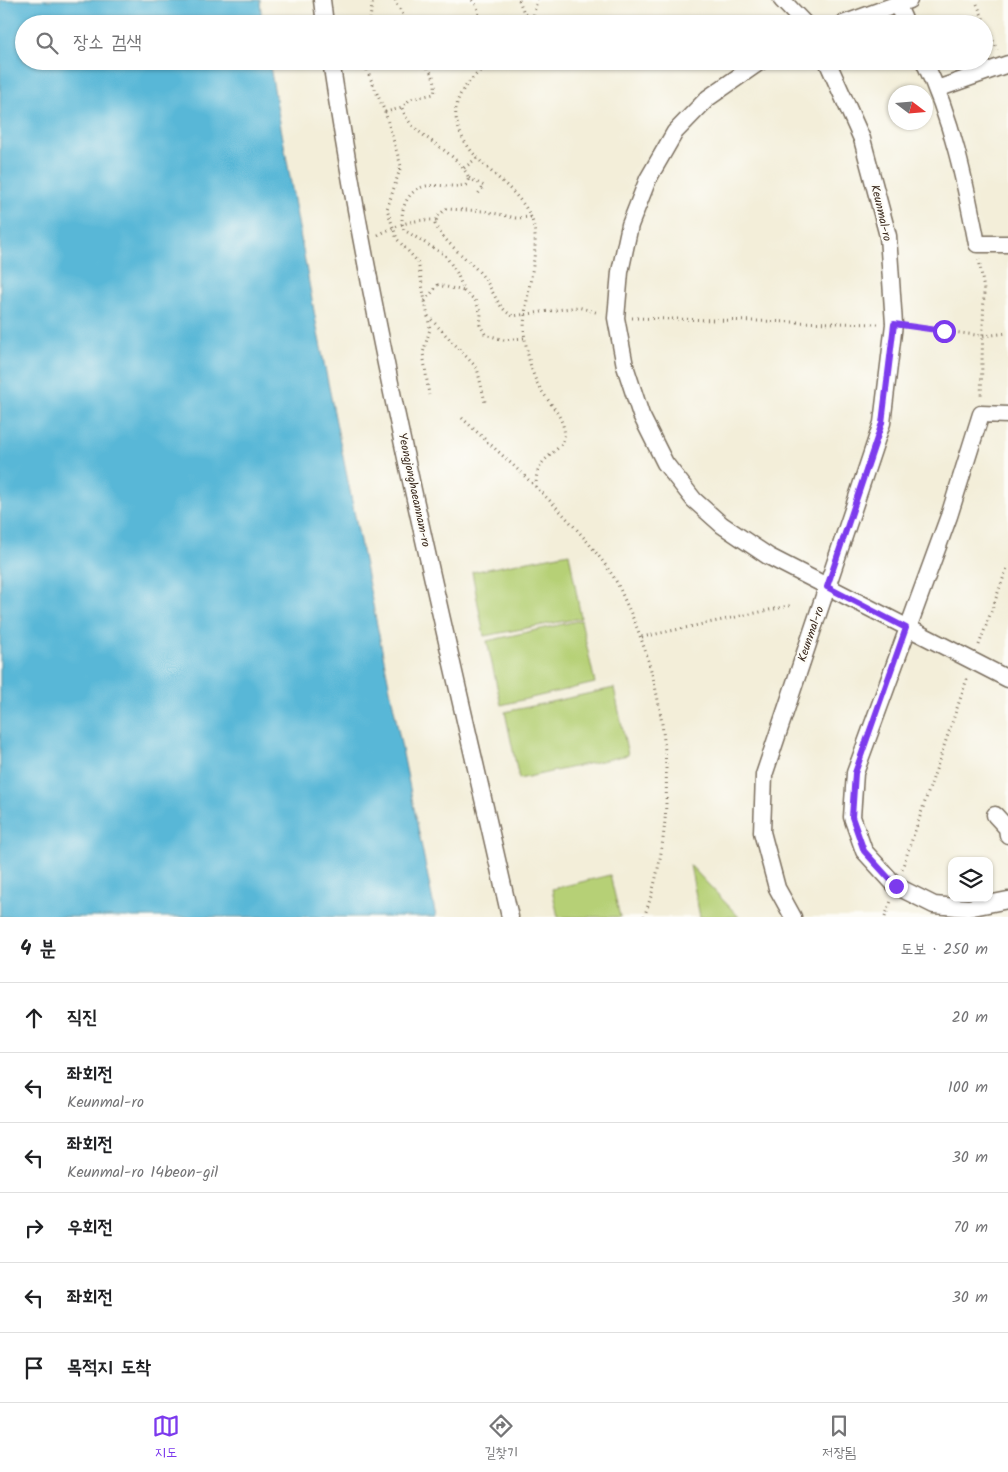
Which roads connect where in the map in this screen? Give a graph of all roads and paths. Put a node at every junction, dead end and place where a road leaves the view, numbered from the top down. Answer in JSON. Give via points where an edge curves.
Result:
{"nodes":[{"id":1,"x":322,"y":0,"type":"edge"},
{"id":2,"x":373,"y":0,"type":"edge"},
{"id":3,"x":395,"y":0,"type":"edge"},
{"id":4,"x":472,"y":0,"type":"edge"},
{"id":5,"x":519,"y":0,"type":"edge"},
{"id":6,"x":537,"y":0,"type":"edge"},
{"id":7,"x":782,"y":0,"type":"edge"},
{"id":8,"x":903,"y":2,"type":"edge"},
{"id":9,"x":977,"y":4,"type":"dead end"},
{"id":10,"x":324,"y":15,"type":"edge"},
{"id":11,"x":370,"y":15,"type":"edge"},
{"id":12,"x":404,"y":15,"type":"edge"},
{"id":13,"x":479,"y":15,"type":"edge"},
{"id":14,"x":526,"y":15,"type":"edge"},
{"id":15,"x":534,"y":15,"type":"edge"},
{"id":16,"x":796,"y":15,"type":"edge"},
{"id":17,"x":868,"y":15,"type":"edge"},
{"id":18,"x":905,"y":15,"type":"edge"},
{"id":19,"x":982,"y":15,"type":"edge"},
{"id":20,"x":993,"y":38,"type":"edge"},
{"id":21,"x":1004,"y":61,"type":"edge"},
{"id":22,"x":332,"y":70,"type":"edge"},
{"id":23,"x":367,"y":70,"type":"edge"},
{"id":24,"x":430,"y":70,"type":"edge"},
{"id":25,"x":482,"y":70,"type":"edge"},
{"id":26,"x":748,"y":70,"type":"edge"},
{"id":27,"x":831,"y":70,"type":"edge"},
{"id":28,"x":928,"y":70,"type":"edge"},
{"id":29,"x":982,"y":70,"type":"edge"},
{"id":30,"x":937,"y":88,"type":"junction"},
{"id":31,"x":402,"y":108,"type":"junction"},
{"id":32,"x":385,"y":112,"type":"junction"},
{"id":33,"x":477,"y":158,"type":"junction"},
{"id":34,"x":464,"y":168,"type":"junction"},
{"id":35,"x":469,"y":178,"type":"junction"},
{"id":36,"x":478,"y":194,"type":"dead end"},
{"id":37,"x":531,"y":218,"type":"junction"},
{"id":38,"x":437,"y":220,"type":"junction"},
{"id":39,"x":401,"y":223,"type":"junction"},
{"id":40,"x":372,"y":238,"type":"dead end"},
{"id":41,"x":977,"y":244,"type":"junction"},
{"id":42,"x":1008,"y":244,"type":"edge"},
{"id":43,"x":464,"y":291,"type":"junction"},
{"id":44,"x":425,"y":300,"type":"junction"},
{"id":45,"x":525,"y":315,"type":"junction"},
{"id":46,"x":428,"y":316,"type":"junction"},
{"id":47,"x":616,"y":318,"type":"junction"},
{"id":48,"x":894,"y":324,"type":"junction"},
{"id":49,"x":1008,"y":333,"type":"edge"},
{"id":50,"x":983,"y":336,"type":"junction"},
{"id":51,"x":524,"y":338,"type":"junction"},
{"id":52,"x":429,"y":395,"type":"dead end"},
{"id":53,"x":485,"y":402,"type":"dead end"},
{"id":54,"x":981,"y":414,"type":"junction"},
{"id":55,"x":1008,"y":414,"type":"edge"},
{"id":56,"x":462,"y":418,"type":"dead end"},
{"id":57,"x":536,"y":488,"type":"junction"},
{"id":58,"x":1008,"y":565,"type":"edge"},
{"id":59,"x":827,"y":587,"type":"junction"},
{"id":60,"x":793,"y":605,"type":"dead end"},
{"id":61,"x":906,"y":628,"type":"junction"},
{"id":62,"x":642,"y":637,"type":"junction"},
{"id":63,"x":973,"y":662,"type":"junction"},
{"id":64,"x":1008,"y":679,"type":"edge"},
{"id":65,"x":995,"y":815,"type":"dead end"},
{"id":66,"x":1008,"y":835,"type":"edge"},
{"id":67,"x":896,"y":886,"type":"junction"},
{"id":68,"x":1008,"y":900,"type":"edge"},
{"id":69,"x":510,"y":917,"type":"edge"},
{"id":70,"x":644,"y":917,"type":"edge"},
{"id":71,"x":793,"y":917,"type":"edge"},
{"id":72,"x":885,"y":917,"type":"edge"}],
"edges":[{"from":1,"to":10,"type":"street"},
{"from":2,"to":11,"type":"path"},
{"from":3,"to":12,"type":"path"},
{"from":4,"to":13,"type":"path"},
{"from":5,"to":14,"type":"path"},
{"from":6,"to":15,"type":"path"},
{"from":7,"to":16,"type":"street"},
{"from":8,"to":17,"type":"street"},
{"from":8,"to":18,"type":"street"},
{"from":9,"to":19,"type":"path"},
{"from":20,"to":21,"type":"path"},
{"from":22,"to":69,"type":"street","name":"Yeongjonghaeannam-ro","via":[[350,189],[412,485]]},
{"from":23,"to":32,"type":"path"},
{"from":24,"to":31,"type":"path","via":[[435,79],[434,94],[410,99]]},
{"from":25,"to":33,"type":"path","via":[[462,89],[456,114],[460,134]]},
{"from":26,"to":47,"type":"street","via":[[708,98],[675,132],[648,179],[630,225],[620,272]]},
{"from":27,"to":48,"type":"street","name":"Keunmal-ro","via":[[862,139],[888,236]]},
{"from":28,"to":30,"type":"street"},
{"from":29,"to":30,"type":"street"},
{"from":30,"to":41,"type":"street","via":[[964,172]]},
{"from":31,"to":32,"type":"path"},
{"from":31,"to":34,"type":"path","via":[[406,119],[421,134],[444,148]]},
{"from":32,"to":44,"type":"path","via":[[401,166],[387,210],[397,239],[418,262]]},
{"from":33,"to":34,"type":"path"},
{"from":33,"to":37,"type":"path","via":[[520,198]]},
{"from":34,"to":35,"type":"path"},
{"from":35,"to":36,"type":"path","via":[[484,186]]},
{"from":35,"to":39,"type":"path","via":[[466,185],[456,187],[424,186],[402,207]]},
{"from":37,"to":38,"type":"path","via":[[446,209]]},
{"from":37,"to":45,"type":"path","via":[[533,261]]},
{"from":38,"to":39,"type":"path"},
{"from":38,"to":45,"type":"path","via":[[440,234],[484,279],[504,312],[513,316]]},
{"from":39,"to":40,"type":"path"},
{"from":39,"to":43,"type":"path","via":[[404,230],[445,255]]},
{"from":41,"to":42,"type":"street"},
{"from":41,"to":50,"type":"path","via":[[984,290]]},
{"from":43,"to":44,"type":"path","via":[[438,285]]},
{"from":43,"to":51,"type":"path","via":[[475,300],[485,334],[504,340]]},
{"from":44,"to":46,"type":"path"},
{"from":45,"to":47,"type":"path","via":[[578,307]]},
{"from":45,"to":51,"type":"path"},
{"from":46,"to":52,"type":"path","via":[[430,329],[423,353]]},
{"from":46,"to":53,"type":"path","via":[[477,368]]},
{"from":47,"to":48,"type":"path"},
{"from":47,"to":59,"type":"street","via":[[625,366],[641,415],[665,463],[694,500],[722,525],[768,556]]},
{"from":48,"to":50,"type":"path"},
{"from":48,"to":59,"type":"street","name":"Keunmal-ro","via":[[882,423]]},
{"from":49,"to":50,"type":"path"},
{"from":50,"to":54,"type":"path"},
{"from":51,"to":57,"type":"path","via":[[536,382],[564,430],[561,445],[539,468]]},
{"from":54,"to":55,"type":"street"},
{"from":54,"to":61,"type":"street","via":[[949,516]]},
{"from":56,"to":57,"type":"path"},
{"from":57,"to":62,"type":"path","via":[[578,528],[614,578]]},
{"from":58,"to":63,"type":"path"},
{"from":59,"to":61,"type":"street"},
{"from":59,"to":71,"type":"street","name":"Keunmal-ro","via":[[764,775],[762,832],[777,888]]},
{"from":60,"to":62,"type":"path"},
{"from":61,"to":63,"type":"street"},
{"from":61,"to":67,"type":"street","via":[[855,773],[852,817],[864,851]]},
{"from":62,"to":70,"type":"path","via":[[658,702],[666,767],[662,849]]},
{"from":63,"to":64,"type":"street"},
{"from":63,"to":67,"type":"path"},
{"from":65,"to":66,"type":"street","via":[[1007,828]]},
{"from":67,"to":68,"type":"street","via":[[934,905],[968,908]]},
{"from":67,"to":72,"type":"path"}]}
